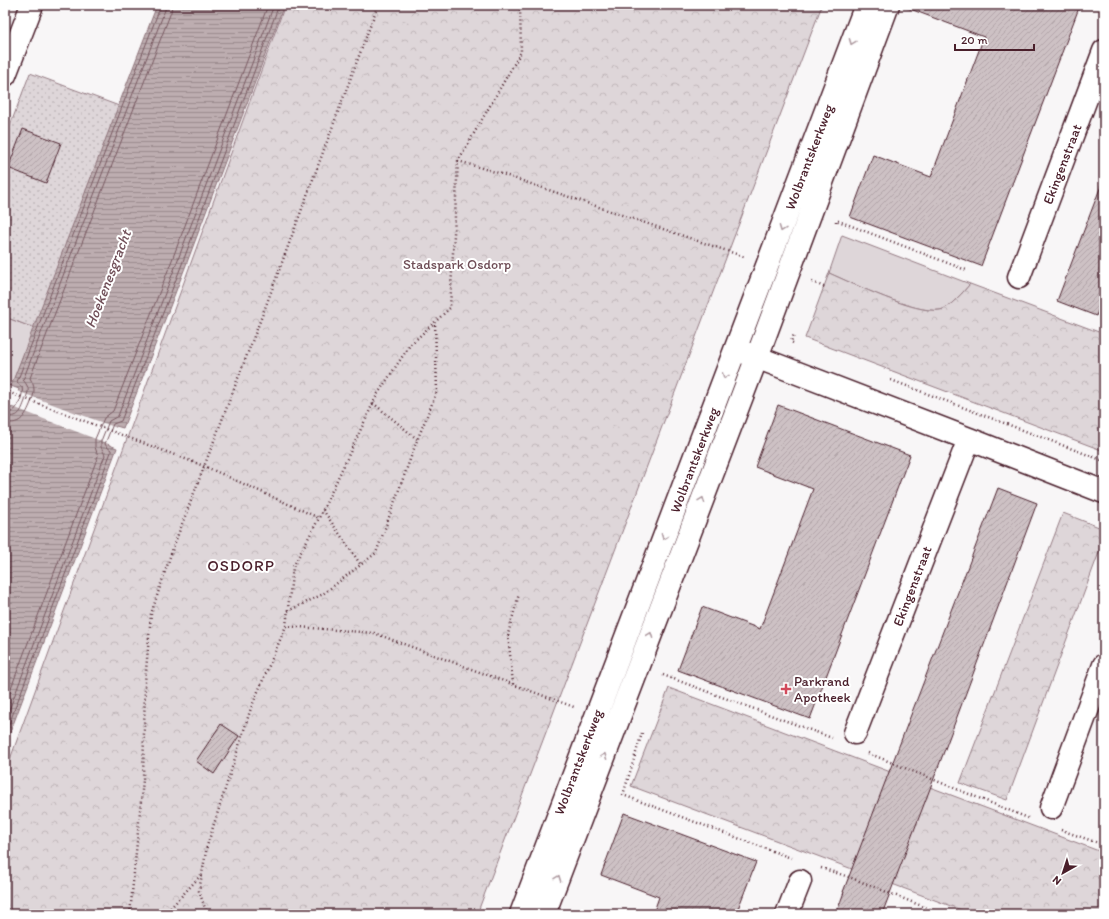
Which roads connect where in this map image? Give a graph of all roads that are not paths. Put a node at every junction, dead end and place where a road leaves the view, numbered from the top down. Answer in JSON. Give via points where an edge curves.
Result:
{"nodes":[{"id":1,"x":32,"y":5,"type":"edge"},
{"id":2,"x":866,"y":5,"type":"edge"},
{"id":3,"x":888,"y":5,"type":"edge"},
{"id":4,"x":13,"y":28,"type":"edge"},
{"id":5,"x":1104,"y":51,"type":"edge"},
{"id":6,"x":5,"y":75,"type":"edge"},
{"id":7,"x":1019,"y":277,"type":"dead end"},
{"id":8,"x":736,"y":349,"type":"junction"},
{"id":9,"x":757,"y":357,"type":"junction"},
{"id":10,"x":970,"y":439,"type":"junction"},
{"id":11,"x":1104,"y":492,"type":"edge"},
{"id":12,"x":1104,"y":665,"type":"edge"},
{"id":13,"x":855,"y":733,"type":"dead end"},
{"id":14,"x":1051,"y":808,"type":"dead end"},
{"id":15,"x":800,"y":881,"type":"dead end"},
{"id":16,"x":522,"y":914,"type":"edge"},
{"id":17,"x":544,"y":914,"type":"edge"},
{"id":18,"x":788,"y":914,"type":"edge"}],
"edges":[{"from":1,"to":4,"type":"street"},
{"from":2,"to":8,"type":"street","name":"Wolbrantskerkweg","one_way":true},
{"from":3,"to":9,"type":"street","name":"Wolbrantskerkweg"},
{"from":4,"to":6,"type":"street"},
{"from":5,"to":7,"type":"street","name":"Ekingenstraat"},
{"from":8,"to":9,"type":"street"},
{"from":8,"to":16,"type":"street","name":"Wolbrantskerkweg","one_way":true},
{"from":9,"to":10,"type":"street"},
{"from":17,"to":9,"type":"street","name":"Wolbrantskerkweg","one_way":true},
{"from":10,"to":11,"type":"street"},
{"from":10,"to":13,"type":"street","name":"Ekingenstraat"},
{"from":12,"to":14,"type":"street"},
{"from":15,"to":18,"type":"street"}]}
